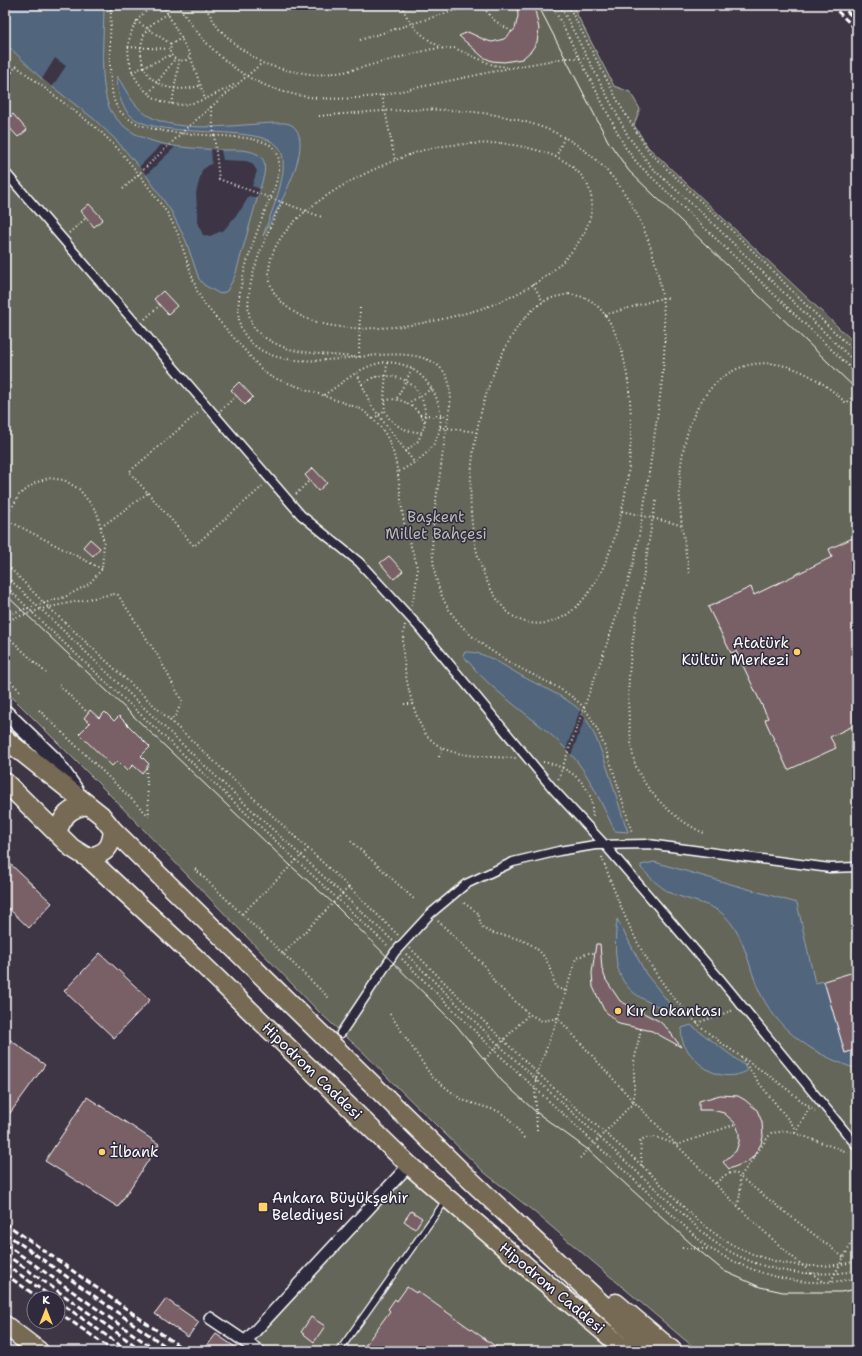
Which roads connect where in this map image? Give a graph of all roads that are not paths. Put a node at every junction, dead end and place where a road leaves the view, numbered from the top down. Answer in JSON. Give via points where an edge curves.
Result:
{"nodes":[{"id":1,"x":5,"y":172,"type":"edge"},
{"id":2,"x":5,"y":712,"type":"edge"},
{"id":3,"x":5,"y":739,"type":"edge"},
{"id":4,"x":5,"y":782,"type":"edge"},
{"id":5,"x":87,"y":805,"type":"junction"},
{"id":6,"x":113,"y":830,"type":"junction"},
{"id":7,"x":57,"y":832,"type":"junction"},
{"id":8,"x":604,"y":845,"type":"junction"},
{"id":9,"x":88,"y":858,"type":"junction"},
{"id":10,"x":857,"y":866,"type":"edge"},
{"id":11,"x":341,"y":1033,"type":"dead end"},
{"id":12,"x":857,"y":1146,"type":"edge"},
{"id":13,"x":409,"y":1165,"type":"junction"},
{"id":14,"x":448,"y":1198,"type":"junction"},
{"id":15,"x":554,"y":1258,"type":"junction"},
{"id":16,"x":210,"y":1318,"type":"dead end"},
{"id":17,"x":5,"y":1325,"type":"edge"},
{"id":18,"x":245,"y":1342,"type":"junction"},
{"id":19,"x":622,"y":1345,"type":"edge"},
{"id":20,"x":39,"y":1351,"type":"edge"},
{"id":21,"x":259,"y":1351,"type":"edge"},
{"id":22,"x":339,"y":1351,"type":"edge"},
{"id":23,"x":652,"y":1351,"type":"edge"},
{"id":24,"x":673,"y":1351,"type":"edge"}],
"edges":[{"from":1,"to":8,"type":"street","via":[[288,501],[301,515],[359,562]]},
{"from":2,"to":5,"type":"street","name":"Hipodrom Caddesi","via":[[54,759]]},
{"from":3,"to":5,"type":"main road","name":"Hipodrom Caddesi"},
{"from":4,"to":7,"type":"main road","name":"Hipodrom Caddesi"},
{"from":5,"to":6,"type":"main road","name":"Hipodrom Caddesi","via":[[101,814]]},
{"from":5,"to":7,"type":"main road","via":[[73,808],[63,818]]},
{"from":6,"to":9,"type":"main road","via":[[112,843],[103,854]]},
{"from":6,"to":15,"type":"main road","name":"Hipodrom Caddesi","via":[[465,1175]]},
{"from":7,"to":9,"type":"main road","name":"Hipodrom Caddesi","via":[[72,848]]},
{"from":8,"to":10,"type":"street","via":[[648,844],[830,868]]},
{"from":8,"to":11,"type":"street","via":[[559,850],[512,862],[466,884],[430,914],[399,947]]},
{"from":8,"to":12,"type":"street","via":[[743,1006]]},
{"from":9,"to":13,"type":"main road","name":"Hipodrom Caddesi","via":[[206,968]]},
{"from":13,"to":14,"type":"main road","name":"Hipodrom Caddesi"},
{"from":13,"to":18,"type":"street"},
{"from":14,"to":19,"type":"main road","name":"Hipodrom Caddesi","via":[[534,1274]]},
{"from":14,"to":22,"type":"lane"},
{"from":15,"to":19,"type":"main road","name":"Hipodrom Caddesi"},
{"from":15,"to":24,"type":"main road","via":[[608,1296]]},
{"from":16,"to":18,"type":"street"},
{"from":17,"to":20,"type":"main road"},
{"from":18,"to":21,"type":"street"},
{"from":19,"to":23,"type":"main road","name":"Hipodrom Caddesi"}]}
